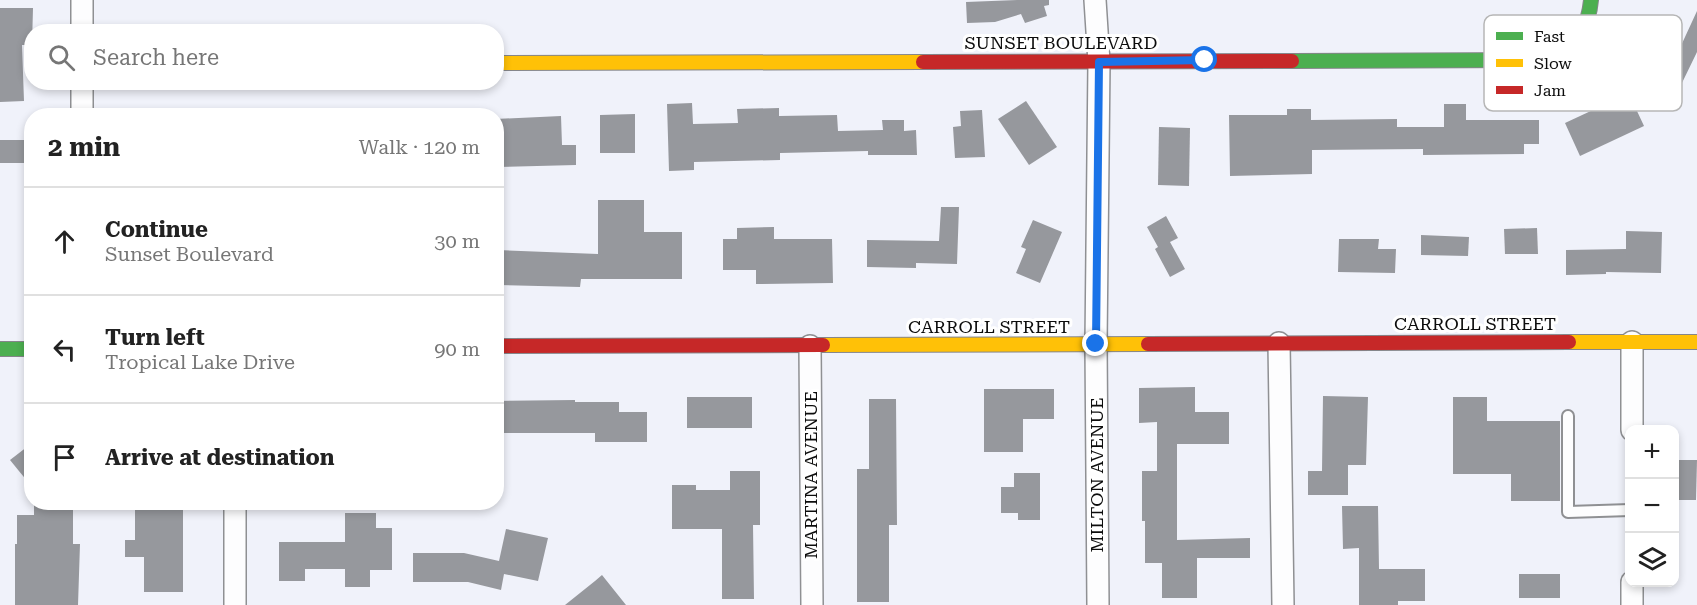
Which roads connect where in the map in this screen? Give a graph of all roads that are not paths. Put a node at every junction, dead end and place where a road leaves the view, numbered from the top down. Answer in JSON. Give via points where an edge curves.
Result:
{"nodes":[{"id":1,"x":82,"y":0,"type":"edge"},
{"id":2,"x":1095,"y":0,"type":"edge"},
{"id":3,"x":1591,"y":0,"type":"edge"},
{"id":4,"x":1589,"y":15,"type":"edge"},
{"id":5,"x":82,"y":24,"type":"edge"},
{"id":6,"x":1484,"y":60,"type":"edge"},
{"id":7,"x":1099,"y":62,"type":"junction"},
{"id":8,"x":504,"y":63,"type":"edge"},
{"id":9,"x":82,"y":90,"type":"edge"},
{"id":10,"x":82,"y":108,"type":"edge"},
{"id":11,"x":1632,"y":342,"type":"junction"},
{"id":12,"x":1697,"y":342,"type":"edge"},
{"id":13,"x":1279,"y":343,"type":"junction"},
{"id":14,"x":1096,"y":344,"type":"junction"},
{"id":15,"x":810,"y":345,"type":"junction"},
{"id":16,"x":504,"y":346,"type":"edge"},
{"id":17,"x":0,"y":349,"type":"edge"},
{"id":18,"x":24,"y":349,"type":"edge"},
{"id":19,"x":1568,"y":416,"type":"dead end"},
{"id":20,"x":1632,"y":425,"type":"edge"},
{"id":21,"x":235,"y":510,"type":"edge"},
{"id":22,"x":1625,"y":510,"type":"edge"},
{"id":23,"x":1632,"y":587,"type":"edge"},
{"id":24,"x":235,"y":605,"type":"edge"},
{"id":25,"x":812,"y":605,"type":"edge"},
{"id":26,"x":1098,"y":605,"type":"edge"},
{"id":27,"x":1283,"y":605,"type":"edge"},
{"id":28,"x":1632,"y":605,"type":"edge"}],
"edges":[{"from":1,"to":5,"type":"street"},
{"from":2,"to":7,"type":"street","name":"MILTON AVENUE"},
{"from":3,"to":4,"type":"main road","name":"SUNSET BOULEVARD"},
{"from":6,"to":7,"type":"main road","name":"SUNSET BOULEVARD"},
{"from":7,"to":8,"type":"main road","name":"SUNSET BOULEVARD"},
{"from":7,"to":14,"type":"street","name":"MILTON AVENUE"},
{"from":9,"to":10,"type":"street"},
{"from":11,"to":12,"type":"main road","name":"CARROLL STREET"},
{"from":11,"to":13,"type":"main road","name":"CARROLL STREET"},
{"from":11,"to":20,"type":"street"},
{"from":13,"to":14,"type":"main road","name":"CARROLL STREET"},
{"from":13,"to":27,"type":"street"},
{"from":14,"to":15,"type":"main road","name":"CARROLL STREET"},
{"from":14,"to":26,"type":"street","name":"MILTON AVENUE"},
{"from":15,"to":16,"type":"main road","name":"CARROLL STREET"},
{"from":15,"to":25,"type":"street","name":"MARTINA AVENUE"},
{"from":17,"to":18,"type":"main road"},
{"from":19,"to":22,"type":"lane","via":[[1568,512]]},
{"from":21,"to":24,"type":"street"},
{"from":23,"to":28,"type":"street"}]}
